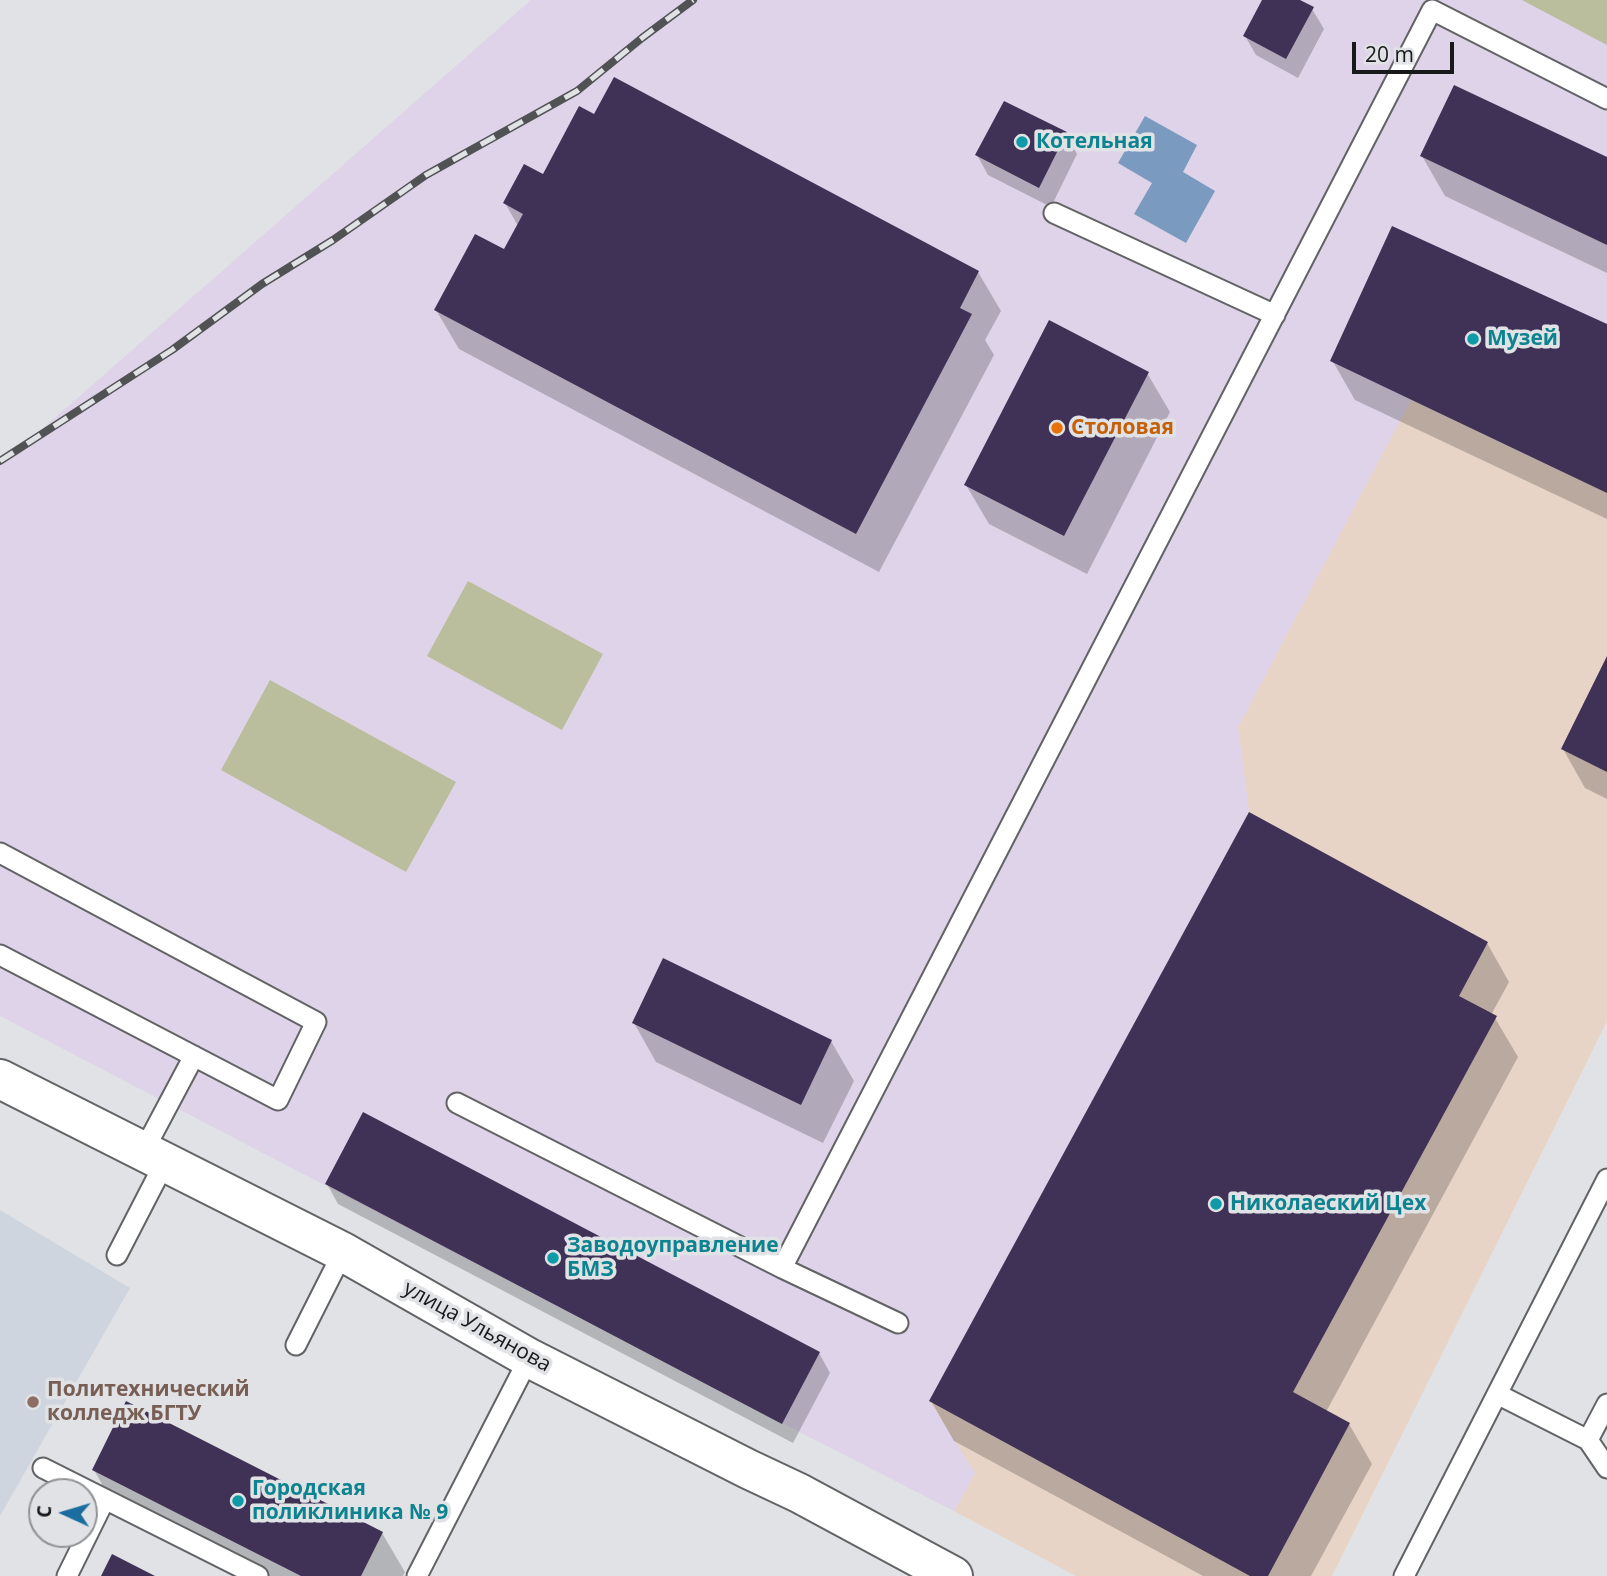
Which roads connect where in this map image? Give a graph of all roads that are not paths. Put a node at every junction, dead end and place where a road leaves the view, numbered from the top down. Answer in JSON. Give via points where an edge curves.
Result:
{"nodes":[{"id":1,"x":1435,"y":5,"type":"edge"},
{"id":2,"x":1607,"y":99,"type":"edge"},
{"id":3,"x":1054,"y":213,"type":"dead end"},
{"id":4,"x":1275,"y":314,"type":"junction"},
{"id":5,"x":0,"y":853,"type":"edge"},
{"id":6,"x":0,"y":955,"type":"edge"},
{"id":7,"x":194,"y":1056,"type":"junction"},
{"id":8,"x":0,"y":1079,"type":"edge"},
{"id":9,"x":457,"y":1103,"type":"dead end"},
{"id":10,"x":154,"y":1157,"type":"junction"},
{"id":11,"x":1607,"y":1180,"type":"edge"},
{"id":12,"x":343,"y":1252,"type":"junction"},
{"id":13,"x":117,"y":1255,"type":"dead end"},
{"id":14,"x":782,"y":1268,"type":"junction"},
{"id":15,"x":898,"y":1323,"type":"dead end"},
{"id":16,"x":296,"y":1345,"type":"dead end"},
{"id":17,"x":529,"y":1358,"type":"junction"},
{"id":18,"x":1497,"y":1394,"type":"junction"},
{"id":19,"x":1607,"y":1404,"type":"edge"},
{"id":20,"x":1588,"y":1440,"type":"junction"},
{"id":21,"x":43,"y":1468,"type":"dead end"},
{"id":22,"x":1607,"y":1468,"type":"edge"},
{"id":23,"x":105,"y":1499,"type":"junction"},
{"id":24,"x":67,"y":1576,"type":"edge"},
{"id":25,"x":258,"y":1576,"type":"edge"},
{"id":26,"x":417,"y":1576,"type":"edge"},
{"id":27,"x":953,"y":1576,"type":"edge"},
{"id":28,"x":1404,"y":1576,"type":"edge"}],
"edges":[{"from":1,"to":2,"type":"lane"},
{"from":1,"to":4,"type":"lane"},
{"from":3,"to":4,"type":"lane"},
{"from":4,"to":14,"type":"lane"},
{"from":5,"to":7,"type":"lane","via":[[316,1022],[278,1100]]},
{"from":6,"to":7,"type":"lane"},
{"from":7,"to":10,"type":"lane"},
{"from":8,"to":10,"type":"main road","name":"улица Ульянова"},
{"from":9,"to":14,"type":"lane"},
{"from":10,"to":12,"type":"main road","name":"улица Ульянова"},
{"from":10,"to":13,"type":"lane"},
{"from":11,"to":18,"type":"lane"},
{"from":12,"to":16,"type":"lane"},
{"from":12,"to":17,"type":"main road","name":"улица Ульянова"},
{"from":14,"to":15,"type":"lane"},
{"from":17,"to":26,"type":"lane"},
{"from":17,"to":27,"type":"main road","name":"улица Ульянова"},
{"from":18,"to":20,"type":"lane"},
{"from":18,"to":28,"type":"lane"},
{"from":19,"to":20,"type":"lane"},
{"from":20,"to":22,"type":"lane"},
{"from":21,"to":23,"type":"lane"},
{"from":23,"to":24,"type":"lane"},
{"from":23,"to":25,"type":"lane"}]}
